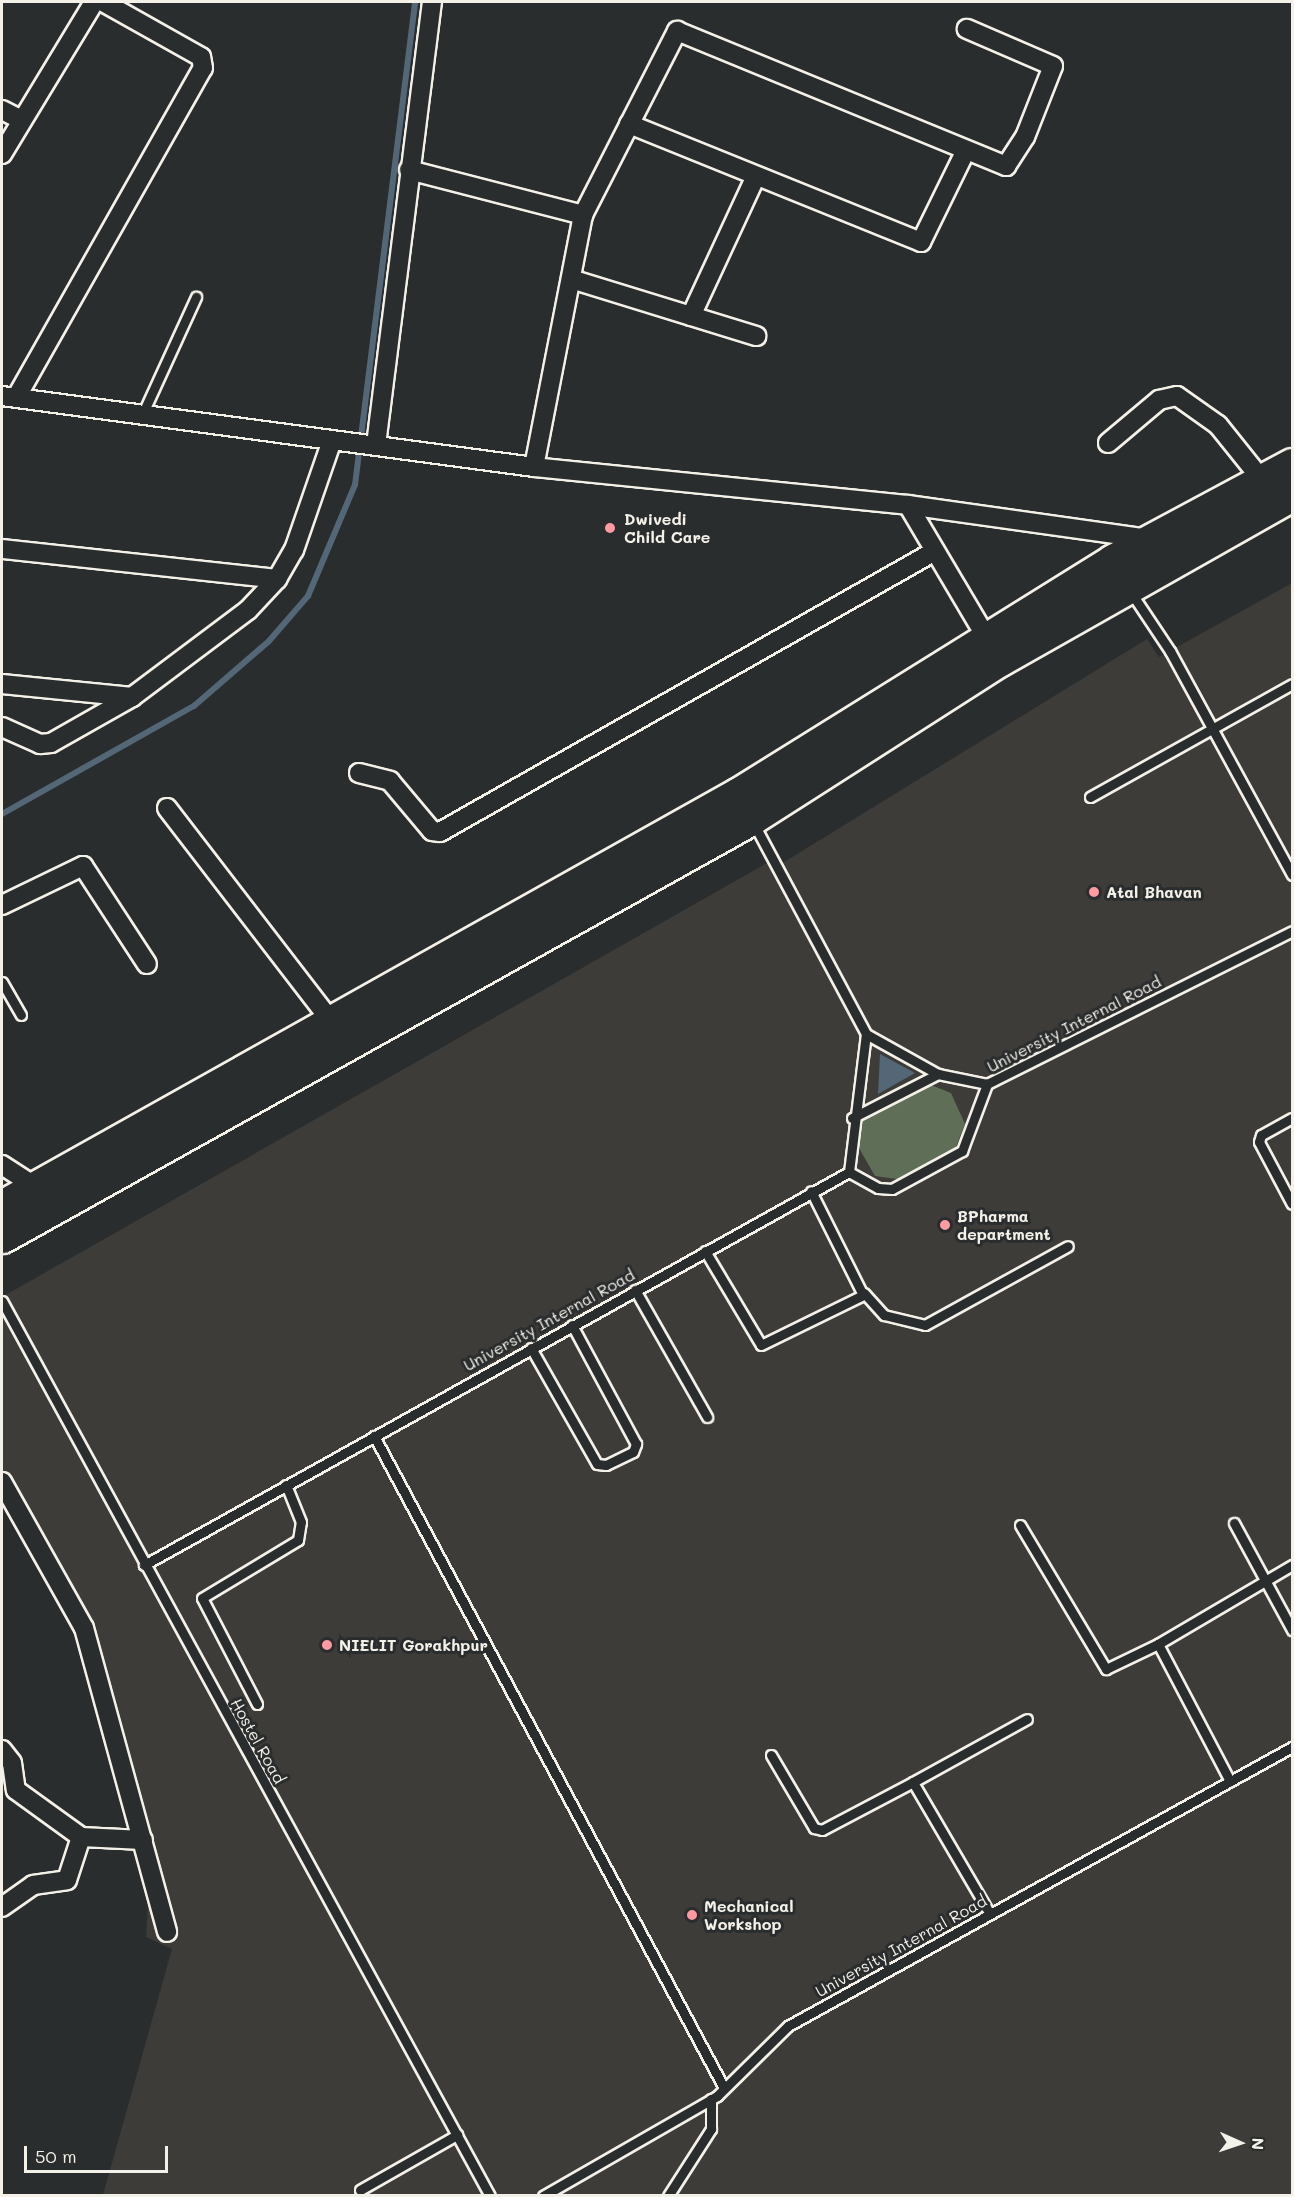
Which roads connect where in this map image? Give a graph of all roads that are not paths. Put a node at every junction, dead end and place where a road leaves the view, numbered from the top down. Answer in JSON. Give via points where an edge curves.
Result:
{"nodes":[{"id":1,"x":94,"y":2,"type":"edge"},
{"id":2,"x":103,"y":2,"type":"edge"},
{"id":3,"x":432,"y":2,"type":"edge"},
{"id":4,"x":967,"y":29,"type":"dead end"},
{"id":5,"x":2,"y":110,"type":"edge"},
{"id":6,"x":22,"y":120,"type":"junction"},
{"id":7,"x":629,"y":124,"type":"junction"},
{"id":8,"x":966,"y":150,"type":"junction"},
{"id":9,"x":2,"y":154,"type":"edge"},
{"id":10,"x":409,"y":170,"type":"junction"},
{"id":11,"x":756,"y":176,"type":"junction"},
{"id":12,"x":583,"y":215,"type":"junction"},
{"id":13,"x":571,"y":279,"type":"junction"},
{"id":14,"x":196,"y":297,"type":"dead end"},
{"id":15,"x":691,"y":316,"type":"junction"},
{"id":16,"x":756,"y":336,"type":"dead end"},
{"id":17,"x":9,"y":397,"type":"edge"},
{"id":18,"x":142,"y":415,"type":"junction"},
{"id":19,"x":340,"y":441,"type":"junction"},
{"id":20,"x":1108,"y":443,"type":"dead end"},
{"id":21,"x":373,"y":445,"type":"junction"},
{"id":22,"x":1293,"y":465,"type":"edge"},
{"id":23,"x":534,"y":467,"type":"junction"},
{"id":24,"x":1262,"y":480,"type":"junction"},
{"id":25,"x":1293,"y":494,"type":"edge"},
{"id":26,"x":908,"y":505,"type":"junction"},
{"id":27,"x":1164,"y":548,"type":"junction"},
{"id":28,"x":2,"y":549,"type":"edge"},
{"id":29,"x":935,"y":551,"type":"junction"},
{"id":30,"x":277,"y":579,"type":"junction"},
{"id":31,"x":1125,"y":584,"type":"junction"},
{"id":32,"x":986,"y":637,"type":"junction"},
{"id":33,"x":2,"y":684,"type":"edge"},
{"id":34,"x":1293,"y":684,"type":"edge"},
{"id":35,"x":132,"y":697,"type":"junction"},
{"id":36,"x":2,"y":727,"type":"edge"},
{"id":37,"x":1212,"y":728,"type":"junction"},
{"id":38,"x":359,"y":773,"type":"dead end"},
{"id":39,"x":1090,"y":797,"type":"dead end"},
{"id":40,"x":745,"y":806,"type":"junction"},
{"id":41,"x":167,"y":808,"type":"dead end"},
{"id":42,"x":1293,"y":875,"type":"edge"},
{"id":43,"x":2,"y":905,"type":"edge"},
{"id":44,"x":1293,"y":931,"type":"edge"},
{"id":45,"x":147,"y":964,"type":"dead end"},
{"id":46,"x":2,"y":982,"type":"edge"},
{"id":47,"x":21,"y":1015,"type":"dead end"},
{"id":48,"x":332,"y":1022,"type":"junction"},
{"id":49,"x":866,"y":1034,"type":"junction"},
{"id":50,"x":938,"y":1074,"type":"junction"},
{"id":51,"x":987,"y":1084,"type":"junction"},
{"id":52,"x":852,"y":1118,"type":"junction"},
{"id":53,"x":1293,"y":1118,"type":"edge"},
{"id":54,"x":2,"y":1165,"type":"edge"},
{"id":55,"x":849,"y":1172,"type":"junction"},
{"id":56,"x":36,"y":1187,"type":"junction"},
{"id":57,"x":811,"y":1191,"type":"junction"},
{"id":58,"x":1293,"y":1204,"type":"edge"},
{"id":59,"x":2,"y":1206,"type":"edge"},
{"id":60,"x":2,"y":1236,"type":"edge"},
{"id":61,"x":1068,"y":1246,"type":"dead end"},
{"id":62,"x":705,"y":1251,"type":"junction"},
{"id":63,"x":635,"y":1290,"type":"junction"},
{"id":64,"x":864,"y":1293,"type":"junction"},
{"id":65,"x":2,"y":1301,"type":"edge"},
{"id":66,"x":572,"y":1325,"type":"junction"},
{"id":67,"x":531,"y":1348,"type":"junction"},
{"id":68,"x":707,"y":1417,"type":"dead end"},
{"id":69,"x":374,"y":1436,"type":"junction"},
{"id":70,"x":2,"y":1482,"type":"edge"},
{"id":71,"x":286,"y":1485,"type":"junction"},
{"id":72,"x":1234,"y":1523,"type":"dead end"},
{"id":73,"x":1020,"y":1525,"type":"dead end"},
{"id":74,"x":144,"y":1565,"type":"junction"},
{"id":75,"x":1293,"y":1565,"type":"edge"},
{"id":76,"x":1267,"y":1579,"type":"junction"},
{"id":77,"x":1293,"y":1630,"type":"edge"},
{"id":78,"x":1158,"y":1644,"type":"junction"},
{"id":79,"x":257,"y":1704,"type":"dead end"},
{"id":80,"x":1027,"y":1719,"type":"dead end"},
{"id":81,"x":1293,"y":1747,"type":"edge"},
{"id":82,"x":2,"y":1750,"type":"edge"},
{"id":83,"x":771,"y":1755,"type":"dead end"},
{"id":84,"x":1230,"y":1781,"type":"junction"},
{"id":85,"x":913,"y":1782,"type":"junction"},
{"id":86,"x":81,"y":1837,"type":"junction"},
{"id":87,"x":143,"y":1840,"type":"junction"},
{"id":88,"x":2,"y":1907,"type":"edge"},
{"id":89,"x":990,"y":1914,"type":"junction"},
{"id":90,"x":167,"y":1932,"type":"dead end"},
{"id":91,"x":724,"y":2088,"type":"junction"},
{"id":92,"x":711,"y":2099,"type":"junction"},
{"id":93,"x":457,"y":2135,"type":"junction"},
{"id":94,"x":360,"y":2190,"type":"dead end"},
{"id":95,"x":490,"y":2196,"type":"edge"},
{"id":96,"x":543,"y":2196,"type":"edge"},
{"id":97,"x":668,"y":2196,"type":"edge"}],
"edges":[{"from":1,"to":6,"type":"street"},
{"from":2,"to":17,"type":"street","via":[[201,57],[203,68]]},
{"from":3,"to":10,"type":"street"},
{"from":4,"to":8,"type":"street","via":[[1048,63],[1053,71],[1010,163]]},
{"from":5,"to":6,"type":"street"},
{"from":6,"to":9,"type":"street"},
{"from":7,"to":8,"type":"street","via":[[674,36],[683,31]]},
{"from":7,"to":11,"type":"street"},
{"from":7,"to":12,"type":"street"},
{"from":8,"to":11,"type":"street","via":[[921,243]]},
{"from":10,"to":12,"type":"street"},
{"from":10,"to":21,"type":"street"},
{"from":11,"to":15,"type":"street"},
{"from":12,"to":13,"type":"street"},
{"from":13,"to":15,"type":"street"},
{"from":13,"to":23,"type":"street"},
{"from":14,"to":18,"type":"lane"},
{"from":15,"to":16,"type":"street"},
{"from":17,"to":18,"type":"street"},
{"from":18,"to":19,"type":"street"},
{"from":19,"to":21,"type":"street"},
{"from":19,"to":30,"type":"street"},
{"from":20,"to":24,"type":"street","via":[[1159,400],[1177,396],[1218,424]]},
{"from":21,"to":23,"type":"street"},
{"from":22,"to":24,"type":"highway"},
{"from":23,"to":26,"type":"street"},
{"from":24,"to":27,"type":"highway"},
{"from":25,"to":27,"type":"highway"},
{"from":26,"to":27,"type":"street"},
{"from":26,"to":29,"type":"street"},
{"from":27,"to":31,"type":"highway"},
{"from":27,"to":32,"type":"highway"},
{"from":28,"to":30,"type":"street"},
{"from":29,"to":32,"type":"street"},
{"from":29,"to":38,"type":"street","via":[[440,832],[432,831],[390,781]]},
{"from":30,"to":35,"type":"street","via":[[248,610]]},
{"from":31,"to":37,"type":"lane"},
{"from":31,"to":40,"type":"highway"},
{"from":32,"to":40,"type":"highway"},
{"from":33,"to":35,"type":"street"},
{"from":34,"to":37,"type":"lane"},
{"from":35,"to":36,"type":"street","via":[[43,744]]},
{"from":37,"to":39,"type":"lane"},
{"from":37,"to":42,"type":"lane"},
{"from":40,"to":48,"type":"highway"},
{"from":40,"to":49,"type":"lane"},
{"from":40,"to":60,"type":"highway"},
{"from":41,"to":48,"type":"street"},
{"from":43,"to":45,"type":"street","via":[[83,866]]},
{"from":44,"to":51,"type":"lane","name":"University Internal Road"},
{"from":46,"to":47,"type":"lane"},
{"from":48,"to":56,"type":"highway"},
{"from":49,"to":50,"type":"lane","name":"University Internal Road"},
{"from":49,"to":52,"type":"lane"},
{"from":50,"to":51,"type":"lane","name":"University Internal Road"},
{"from":50,"to":52,"type":"lane"},
{"from":51,"to":55,"type":"lane","via":[[962,1151],[892,1189],[878,1188]]},
{"from":52,"to":55,"type":"lane"},
{"from":53,"to":58,"type":"lane","via":[[1261,1135],[1259,1142]]},
{"from":54,"to":56,"type":"street"},
{"from":55,"to":57,"type":"lane","name":"University Internal Road"},
{"from":56,"to":59,"type":"highway"},
{"from":57,"to":62,"type":"lane","name":"University Internal Road"},
{"from":57,"to":64,"type":"lane"},
{"from":61,"to":64,"type":"lane","via":[[925,1325],[884,1315]]},
{"from":62,"to":63,"type":"lane","name":"University Internal Road"},
{"from":62,"to":64,"type":"lane","via":[[761,1345]]},
{"from":63,"to":66,"type":"lane","name":"University Internal Road"},
{"from":63,"to":68,"type":"lane"},
{"from":65,"to":74,"type":"lane","name":"Hostel Road"},
{"from":66,"to":67,"type":"lane","name":"University Internal Road"},
{"from":66,"to":67,"type":"lane","via":[[636,1444],[633,1452],[606,1466],[597,1464]]},
{"from":67,"to":69,"type":"lane","name":"University Internal Road"},
{"from":69,"to":71,"type":"lane","name":"University Internal Road"},
{"from":69,"to":91,"type":"lane"},
{"from":70,"to":87,"type":"street","via":[[84,1629]]},
{"from":71,"to":74,"type":"lane","name":"University Internal Road"},
{"from":71,"to":79,"type":"lane","via":[[302,1527],[288,1550],[202,1598]]},
{"from":72,"to":76,"type":"lane"},
{"from":73,"to":78,"type":"lane","via":[[1106,1669]]},
{"from":74,"to":93,"type":"lane","name":"Hostel Road"},
{"from":75,"to":76,"type":"lane"},
{"from":76,"to":77,"type":"lane"},
{"from":76,"to":78,"type":"lane"},
{"from":78,"to":84,"type":"lane"},
{"from":80,"to":85,"type":"lane"},
{"from":81,"to":84,"type":"lane","name":"University Internal Road"},
{"from":82,"to":86,"type":"street","via":[[12,1763],[16,1791]]},
{"from":83,"to":85,"type":"lane","via":[[814,1828],[822,1830]]},
{"from":84,"to":89,"type":"lane","name":"University Internal Road"},
{"from":85,"to":89,"type":"lane"},
{"from":86,"to":87,"type":"street"},
{"from":86,"to":88,"type":"street","via":[[67,1880],[33,1885]]},
{"from":87,"to":90,"type":"street"},
{"from":89,"to":91,"type":"lane","name":"University Internal Road","via":[[788,2026]]},
{"from":91,"to":92,"type":"lane","name":"University Internal Road"},
{"from":92,"to":96,"type":"lane","name":"University Internal Road"},
{"from":92,"to":97,"type":"lane","via":[[711,2129],[695,2147]]},
{"from":93,"to":94,"type":"lane"},
{"from":93,"to":95,"type":"lane","name":"Hostel Road"}]}
